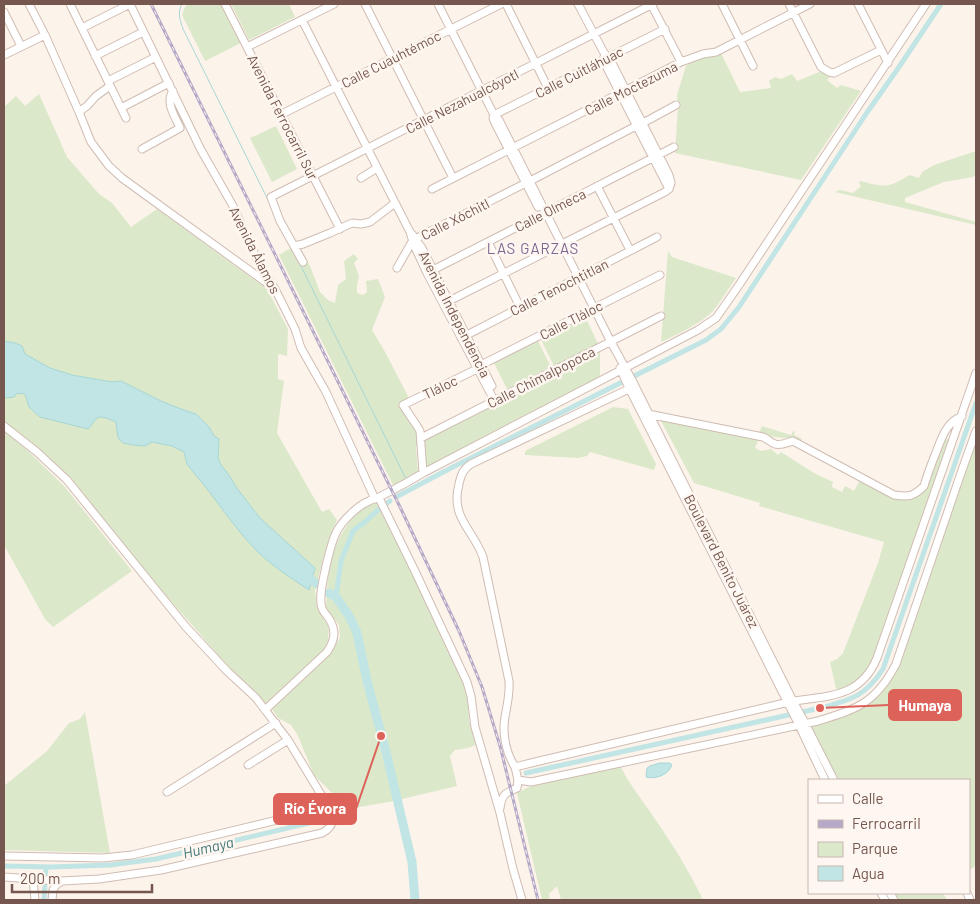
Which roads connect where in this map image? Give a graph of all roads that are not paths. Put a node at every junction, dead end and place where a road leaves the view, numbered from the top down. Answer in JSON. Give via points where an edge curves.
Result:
{"nodes":[{"id":1,"x":29,"y":4,"type":"edge"},
{"id":2,"x":70,"y":4,"type":"edge"},
{"id":3,"x":130,"y":4,"type":"edge"},
{"id":4,"x":225,"y":4,"type":"edge"},
{"id":5,"x":334,"y":4,"type":"edge"},
{"id":6,"x":365,"y":4,"type":"edge"},
{"id":7,"x":438,"y":4,"type":"edge"},
{"id":8,"x":501,"y":4,"type":"edge"},
{"id":9,"x":506,"y":4,"type":"edge"},
{"id":10,"x":578,"y":4,"type":"edge"},
{"id":11,"x":652,"y":4,"type":"edge"},
{"id":12,"x":722,"y":4,"type":"edge"},
{"id":13,"x":789,"y":4,"type":"edge"},
{"id":14,"x":810,"y":4,"type":"edge"},
{"id":15,"x":858,"y":4,"type":"edge"},
{"id":16,"x":926,"y":4,"type":"edge"},
{"id":17,"x":4,"y":12,"type":"edge"},
{"id":18,"x":793,"y":12,"type":"junction"},
{"id":19,"x":302,"y":20,"type":"junction"},
{"id":20,"x":82,"y":28,"type":"junction"},
{"id":21,"x":451,"y":29,"type":"junction"},
{"id":22,"x":664,"y":30,"type":"junction"},
{"id":23,"x":143,"y":32,"type":"junction"},
{"id":24,"x":594,"y":34,"type":"junction"},
{"id":25,"x":45,"y":35,"type":"junction"},
{"id":26,"x":740,"y":39,"type":"junction"},
{"id":27,"x":21,"y":46,"type":"junction"},
{"id":28,"x":247,"y":47,"type":"junction"},
{"id":29,"x":881,"y":50,"type":"junction"},
{"id":30,"x":4,"y":56,"type":"edge"},
{"id":31,"x":95,"y":56,"type":"junction"},
{"id":32,"x":156,"y":57,"type":"junction"},
{"id":33,"x":393,"y":58,"type":"junction"},
{"id":34,"x":606,"y":59,"type":"junction"},
{"id":35,"x":681,"y":62,"type":"junction"},
{"id":36,"x":536,"y":63,"type":"junction"},
{"id":37,"x":888,"y":63,"type":"junction"},
{"id":38,"x":753,"y":66,"type":"dead end"},
{"id":39,"x":109,"y":83,"type":"junction"},
{"id":40,"x":169,"y":83,"type":"junction"},
{"id":41,"x":336,"y":87,"type":"junction"},
{"id":42,"x":548,"y":88,"type":"junction"},
{"id":43,"x":173,"y":91,"type":"junction"},
{"id":44,"x":481,"y":91,"type":"junction"},
{"id":45,"x":623,"y":92,"type":"junction"},
{"id":46,"x":676,"y":106,"type":"dead end"},
{"id":47,"x":121,"y":108,"type":"junction"},
{"id":48,"x":79,"y":112,"type":"junction"},
{"id":49,"x":282,"y":114,"type":"junction"},
{"id":50,"x":494,"y":115,"type":"junction"},
{"id":51,"x":126,"y":118,"type":"dead end"},
{"id":52,"x":424,"y":120,"type":"junction"},
{"id":53,"x":640,"y":125,"type":"junction"},
{"id":54,"x":674,"y":147,"type":"dead end"},
{"id":55,"x":142,"y":149,"type":"dead end"},
{"id":56,"x":367,"y":149,"type":"junction"},
{"id":57,"x":511,"y":149,"type":"junction"},
{"id":58,"x":656,"y":156,"type":"junction"},
{"id":59,"x":377,"y":168,"type":"junction"},
{"id":60,"x":313,"y":176,"type":"junction"},
{"id":61,"x":360,"y":178,"type":"dead end"},
{"id":62,"x":454,"y":178,"type":"junction"},
{"id":63,"x":528,"y":182,"type":"junction"},
{"id":64,"x":597,"y":186,"type":"junction"},
{"id":65,"x":432,"y":189,"type":"dead end"},
{"id":66,"x":395,"y":203,"type":"junction"},
{"id":67,"x":544,"y":213,"type":"junction"},
{"id":68,"x":613,"y":218,"type":"junction"},
{"id":69,"x":340,"y":229,"type":"junction"},
{"id":70,"x":413,"y":237,"type":"junction"},
{"id":71,"x":657,"y":237,"type":"dead end"},
{"id":72,"x":488,"y":242,"type":"junction"},
{"id":73,"x":560,"y":245,"type":"junction"},
{"id":74,"x":294,"y":246,"type":"junction"},
{"id":75,"x":630,"y":250,"type":"junction"},
{"id":76,"x":302,"y":262,"type":"dead end"},
{"id":77,"x":397,"y":268,"type":"dead end"},
{"id":78,"x":430,"y":271,"type":"junction"},
{"id":79,"x":503,"y":274,"type":"junction"},
{"id":80,"x":660,"y":275,"type":"dead end"},
{"id":81,"x":576,"y":278,"type":"junction"},
{"id":82,"x":275,"y":289,"type":"junction"},
{"id":83,"x":449,"y":302,"type":"junction"},
{"id":84,"x":520,"y":307,"type":"junction"},
{"id":85,"x":592,"y":309,"type":"junction"},
{"id":86,"x":661,"y":316,"type":"dead end"},
{"id":87,"x":463,"y":336,"type":"junction"},
{"id":88,"x":609,"y":342,"type":"junction"},
{"id":89,"x":479,"y":367,"type":"junction"},
{"id":90,"x":624,"y":371,"type":"junction"},
{"id":91,"x":976,"y":373,"type":"edge"},
{"id":92,"x":631,"y":385,"type":"junction"},
{"id":93,"x":496,"y":399,"type":"junction"},
{"id":94,"x":648,"y":414,"type":"junction"},
{"id":95,"x":962,"y":416,"type":"junction"},
{"id":96,"x":4,"y":426,"type":"edge"},
{"id":97,"x":976,"y":431,"type":"edge"},
{"id":98,"x":943,"y":435,"type":"junction"},
{"id":99,"x":421,"y":438,"type":"junction"},
{"id":100,"x":954,"y":438,"type":"junction"},
{"id":101,"x":423,"y":473,"type":"junction"},
{"id":102,"x":377,"y":498,"type":"junction"},
{"id":103,"x":791,"y":705,"type":"junction"},
{"id":104,"x":265,"y":710,"type":"junction"},
{"id":105,"x":276,"y":723,"type":"junction"},
{"id":106,"x":801,"y":723,"type":"junction"},
{"id":107,"x":288,"y":740,"type":"junction"},
{"id":108,"x":248,"y":765,"type":"dead end"},
{"id":109,"x":515,"y":767,"type":"junction"},
{"id":110,"x":825,"y":779,"type":"edge"},
{"id":111,"x":833,"y":779,"type":"edge"},
{"id":112,"x":518,"y":784,"type":"junction"},
{"id":113,"x":168,"y":792,"type":"dead end"},
{"id":114,"x":328,"y":806,"type":"junction"},
{"id":115,"x":500,"y":813,"type":"junction"},
{"id":116,"x":4,"y":856,"type":"edge"},
{"id":117,"x":4,"y":877,"type":"edge"},
{"id":118,"x":36,"y":879,"type":"junction"},
{"id":119,"x":62,"y":881,"type":"junction"},
{"id":120,"x":35,"y":900,"type":"edge"},
{"id":121,"x":52,"y":900,"type":"edge"},
{"id":122,"x":522,"y":900,"type":"edge"}],
"edges":[{"from":1,"to":25,"type":"street"},
{"from":2,"to":20,"type":"street"},
{"from":3,"to":20,"type":"street"},
{"from":3,"to":23,"type":"street","name":"Avenida Álamos"},
{"from":4,"to":28,"type":"street","name":"Avenida Ferrocarril Sur"},
{"from":5,"to":19,"type":"street"},
{"from":6,"to":33,"type":"street"},
{"from":7,"to":21,"type":"street","name":"Boulevard Benito Juárez"},
{"from":8,"to":21,"type":"street","name":"Calle Cuauhtémoc"},
{"from":9,"to":36,"type":"street"},
{"from":10,"to":24,"type":"street"},
{"from":11,"to":22,"type":"street"},
{"from":11,"to":24,"type":"street","name":"Calle Nezahualcóyotl"},
{"from":12,"to":26,"type":"street"},
{"from":13,"to":18,"type":"street"},
{"from":14,"to":18,"type":"street","name":"Calle Moctezuma"},
{"from":15,"to":29,"type":"street"},
{"from":16,"to":37,"type":"street"},
{"from":17,"to":27,"type":"street"},
{"from":18,"to":26,"type":"street","name":"Calle Moctezuma"},
{"from":18,"to":29,"type":"street","via":[[821,67],[828,72]]},
{"from":19,"to":28,"type":"street"},
{"from":19,"to":41,"type":"street","name":"Avenida Independencia"},
{"from":20,"to":31,"type":"street"},
{"from":21,"to":33,"type":"street","name":"Calle Cuauhtémoc"},
{"from":21,"to":44,"type":"street","name":"Boulevard Benito Juárez"},
{"from":22,"to":34,"type":"street","name":"Calle Cuitláhuac"},
{"from":22,"to":35,"type":"street"},
{"from":23,"to":31,"type":"street"},
{"from":23,"to":32,"type":"street","name":"Avenida Álamos"},
{"from":24,"to":34,"type":"street"},
{"from":24,"to":36,"type":"street","name":"Calle Nezahualcóyotl"},
{"from":25,"to":27,"type":"street"},
{"from":25,"to":48,"type":"street"},
{"from":26,"to":35,"type":"street","name":"Calle Moctezuma","via":[[716,52]]},
{"from":26,"to":38,"type":"street"},
{"from":27,"to":30,"type":"street"},
{"from":28,"to":49,"type":"street","name":"Avenida Ferrocarril Sur"},
{"from":29,"to":37,"type":"street"},
{"from":31,"to":39,"type":"street"},
{"from":32,"to":39,"type":"street"},
{"from":32,"to":40,"type":"street","name":"Avenida Álamos"},
{"from":33,"to":41,"type":"street","name":"Calle Cuauhtémoc"},
{"from":33,"to":52,"type":"street"},
{"from":34,"to":42,"type":"street","name":"Calle Cuitláhuac"},
{"from":34,"to":45,"type":"street","via":[[613,65]]},
{"from":35,"to":45,"type":"street","name":"Calle Moctezuma"},
{"from":36,"to":42,"type":"street"},
{"from":36,"to":44,"type":"street","name":"Calle Nezahualcóyotl"},
{"from":37,"to":90,"type":"street","via":[[716,318]]},
{"from":39,"to":47,"type":"street"},
{"from":39,"to":48,"type":"street"},
{"from":40,"to":43,"type":"street","name":"Avenida Álamos"},
{"from":40,"to":47,"type":"street"},
{"from":41,"to":49,"type":"street","name":"Calle Cuauhtémoc"},
{"from":41,"to":56,"type":"street","name":"Avenida Independencia"},
{"from":42,"to":50,"type":"street","name":"Calle Cuitláhuac"},
{"from":43,"to":55,"type":"street","via":[[169,104],[180,128]]},
{"from":43,"to":82,"type":"street","name":"Avenida Álamos","via":[[233,206],[260,266]]},
{"from":44,"to":50,"type":"street","name":"Boulevard Benito Juárez"},
{"from":44,"to":52,"type":"street","name":"Calle Nezahualcóyotl"},
{"from":45,"to":53,"type":"street"},
{"from":45,"to":57,"type":"street","name":"Calle Moctezuma"},
{"from":46,"to":53,"type":"street","name":"Calle Xóchitl"},
{"from":47,"to":51,"type":"street"},
{"from":48,"to":82,"type":"street","via":[[91,142],[114,171]]},
{"from":49,"to":60,"type":"street","name":"Avenida Ferrocarril Sur"},
{"from":50,"to":57,"type":"street","name":"Boulevard Benito Juárez"},
{"from":52,"to":56,"type":"street","name":"Calle Nezahualcóyotl"},
{"from":52,"to":62,"type":"street"},
{"from":53,"to":58,"type":"street"},
{"from":53,"to":63,"type":"street","name":"Calle Xóchitl"},
{"from":54,"to":58,"type":"street","name":"Calle Olmeca"},
{"from":56,"to":59,"type":"street","name":"Avenida Independencia"},
{"from":56,"to":60,"type":"street","name":"Calle Nezahualcóyotl"},
{"from":57,"to":62,"type":"street","name":"Calle Moctezuma"},
{"from":57,"to":63,"type":"street","name":"Boulevard Benito Juárez"},
{"from":58,"to":64,"type":"street","name":"Calle Olmeca"},
{"from":58,"to":68,"type":"street","via":[[671,179],[669,189]]},
{"from":59,"to":61,"type":"street"},
{"from":59,"to":66,"type":"street","name":"Avenida Independencia"},
{"from":60,"to":69,"type":"street","name":"Avenida Ferrocarril Sur"},
{"from":60,"to":74,"type":"street","name":"Calle Nezahualcóyotl","via":[[271,197]]},
{"from":62,"to":65,"type":"street","name":"Calle Moctezuma"},
{"from":63,"to":67,"type":"street","name":"Boulevard Benito Juárez"},
{"from":63,"to":70,"type":"street","name":"Calle Xóchitl"},
{"from":64,"to":67,"type":"street","name":"Calle Olmeca"},
{"from":64,"to":68,"type":"street"},
{"from":66,"to":69,"type":"street","via":[[370,222],[352,223]]},
{"from":66,"to":70,"type":"street","name":"Avenida Independencia"},
{"from":67,"to":72,"type":"street","name":"Calle Olmeca"},
{"from":67,"to":73,"type":"street","name":"Boulevard Benito Juárez"},
{"from":68,"to":73,"type":"street"},
{"from":68,"to":75,"type":"street"},
{"from":69,"to":74,"type":"street"},
{"from":70,"to":77,"type":"street","name":"Calle Xóchitl"},
{"from":70,"to":78,"type":"street","name":"Avenida Independencia"},
{"from":71,"to":75,"type":"street","name":"Calle Tenochtitlan"},
{"from":72,"to":78,"type":"street","name":"Calle Olmeca"},
{"from":72,"to":79,"type":"street"},
{"from":73,"to":79,"type":"street"},
{"from":73,"to":81,"type":"street","name":"Boulevard Benito Juárez"},
{"from":74,"to":76,"type":"street"},
{"from":75,"to":81,"type":"street","name":"Calle Tenochtitlan"},
{"from":78,"to":83,"type":"street","name":"Avenida Independencia"},
{"from":78,"to":87,"type":"street","name":"Avenida Independencia"},
{"from":79,"to":83,"type":"street"},
{"from":79,"to":84,"type":"street"},
{"from":80,"to":85,"type":"street","name":"Calle Tláloc"},
{"from":81,"to":84,"type":"street","name":"Calle Tenochtitlan"},
{"from":81,"to":85,"type":"street","name":"Boulevard Benito Juárez"},
{"from":82,"to":102,"type":"street","name":"Avenida Álamos","via":[[301,348]]},
{"from":83,"to":87,"type":"street","name":"Avenida Independencia"},
{"from":84,"to":87,"type":"street","name":"Calle Tenochtitlan"},
{"from":85,"to":88,"type":"street","name":"Boulevard Benito Juárez"},
{"from":85,"to":89,"type":"street","name":"Calle Tláloc"},
{"from":86,"to":88,"type":"street","name":"Calle Chimalpopoca"},
{"from":87,"to":89,"type":"street","name":"Avenida Independencia"},
{"from":88,"to":90,"type":"street","name":"Boulevard Benito Juárez"},
{"from":88,"to":93,"type":"street","name":"Calle Chimalpopoca"},
{"from":89,"to":93,"type":"street","name":"Avenida Independencia"},
{"from":89,"to":99,"type":"street","name":"Tláloc","via":[[403,406]]},
{"from":90,"to":92,"type":"street","name":"Boulevard Benito Juárez"},
{"from":90,"to":101,"type":"street"},
{"from":91,"to":95,"type":"street"},
{"from":92,"to":94,"type":"street","name":"Boulevard Benito Juárez"},
{"from":92,"to":103,"type":"street","name":"Boulevard Benito Juárez"},
{"from":92,"to":109,"type":"street","via":[[471,464],[461,476],[457,508],[483,557],[509,681],[504,734]]},
{"from":93,"to":99,"type":"street","name":"Calle Chimalpopoca"},
{"from":94,"to":98,"type":"street","via":[[763,437],[773,444],[794,441],[894,495],[906,496],[912,496],[924,486]]},
{"from":94,"to":103,"type":"street","name":"Boulevard Benito Juárez"},
{"from":95,"to":98,"type":"street","via":[[950,424]]},
{"from":95,"to":100,"type":"street"},
{"from":96,"to":104,"type":"street","via":[[66,480],[186,627]]},
{"from":97,"to":106,"type":"street","via":[[891,675],[864,704],[818,721]]},
{"from":98,"to":100,"type":"street"},
{"from":99,"to":101,"type":"street"},
{"from":100,"to":103,"type":"street","via":[[874,666],[865,678],[844,692]]},
{"from":101,"to":102,"type":"street"},
{"from":102,"to":104,"type":"street","via":[[344,520],[331,549],[321,606],[333,624],[332,644]]},
{"from":102,"to":115,"type":"street","name":"Avenida Álamos","via":[[467,682],[475,727]]},
{"from":103,"to":106,"type":"street","name":"Boulevard Benito Juárez"},
{"from":103,"to":109,"type":"street"},
{"from":104,"to":105,"type":"street"},
{"from":105,"to":107,"type":"street"},
{"from":105,"to":113,"type":"street"},
{"from":106,"to":110,"type":"street","name":"Boulevard Benito Juárez"},
{"from":106,"to":111,"type":"street","name":"Boulevard Benito Juárez"},
{"from":106,"to":112,"type":"street"},
{"from":107,"to":108,"type":"street"},
{"from":107,"to":114,"type":"street"},
{"from":109,"to":112,"type":"street"},
{"from":112,"to":115,"type":"street","via":[[503,795]]},
{"from":114,"to":116,"type":"street","via":[[132,855],[103,858]]},
{"from":114,"to":119,"type":"street","via":[[332,822],[322,832],[161,870]]},
{"from":115,"to":122,"type":"street","name":"Avenida Álamos"},
{"from":117,"to":118,"type":"street"},
{"from":118,"to":119,"type":"street"},
{"from":118,"to":120,"type":"street"},
{"from":119,"to":121,"type":"street","via":[[56,884]]}]}
